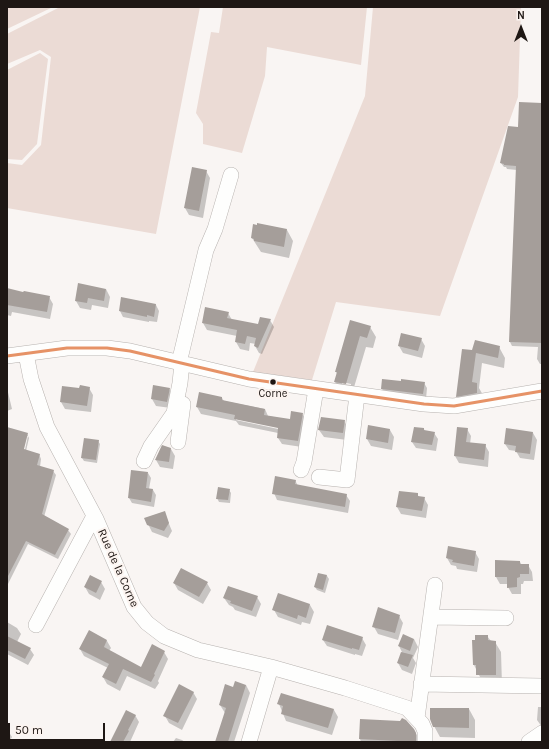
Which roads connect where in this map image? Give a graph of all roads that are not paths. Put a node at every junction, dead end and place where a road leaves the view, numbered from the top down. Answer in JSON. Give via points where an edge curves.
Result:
{"nodes":[{"id":1,"x":231,"y":175,"type":"dead end"},
{"id":2,"x":26,"y":354,"type":"junction"},
{"id":3,"x":7,"y":356,"type":"edge"},
{"id":4,"x":183,"y":364,"type":"junction"},
{"id":5,"x":316,"y":389,"type":"junction"},
{"id":6,"x":542,"y":392,"type":"edge"},
{"id":7,"x":357,"y":395,"type":"junction"},
{"id":8,"x":178,"y":442,"type":"dead end"},
{"id":9,"x":144,"y":461,"type":"dead end"},
{"id":10,"x":301,"y":470,"type":"dead end"},
{"id":11,"x":319,"y":477,"type":"dead end"},
{"id":12,"x":94,"y":516,"type":"junction"},
{"id":13,"x":435,"y":585,"type":"dead end"},
{"id":14,"x":431,"y":617,"type":"junction"},
{"id":15,"x":506,"y":618,"type":"dead end"},
{"id":16,"x":36,"y":625,"type":"dead end"},
{"id":17,"x":271,"y":667,"type":"junction"},
{"id":18,"x":421,"y":684,"type":"junction"},
{"id":19,"x":542,"y":686,"type":"edge"},
{"id":20,"x":417,"y":718,"type":"junction"},
{"id":21,"x":542,"y":733,"type":"edge"},
{"id":22,"x":249,"y":742,"type":"edge"},
{"id":23,"x":425,"y":742,"type":"edge"},
{"id":24,"x":528,"y":742,"type":"edge"}],
"edges":[{"from":1,"to":4,"type":"street","via":[[206,250]]},
{"from":2,"to":3,"type":"street"},
{"from":2,"to":4,"type":"street","via":[[67,348],[107,348]]},
{"from":2,"to":12,"type":"street","name":"Rue de la Corne","via":[[47,427]]},
{"from":4,"to":5,"type":"street","via":[[249,379]]},
{"from":4,"to":8,"type":"street"},
{"from":4,"to":9,"type":"street","via":[[174,413],[151,446]]},
{"from":5,"to":7,"type":"street"},
{"from":5,"to":10,"type":"street"},
{"from":6,"to":7,"type":"street","via":[[454,406]]},
{"from":7,"to":11,"type":"street","via":[[346,480]]},
{"from":12,"to":16,"type":"street"},
{"from":12,"to":17,"type":"street","name":"Rue de la Corne","via":[[134,607],[146,623],[164,636],[191,648]]},
{"from":13,"to":14,"type":"street"},
{"from":14,"to":15,"type":"street"},
{"from":14,"to":18,"type":"street"},
{"from":17,"to":20,"type":"street","name":"Rue de la Corne","via":[[407,708]]},
{"from":17,"to":22,"type":"street"},
{"from":18,"to":19,"type":"street"},
{"from":18,"to":20,"type":"street"},
{"from":20,"to":23,"type":"street","name":"Rue de la Corne","via":[[425,731]]},
{"from":21,"to":24,"type":"street"}]}
